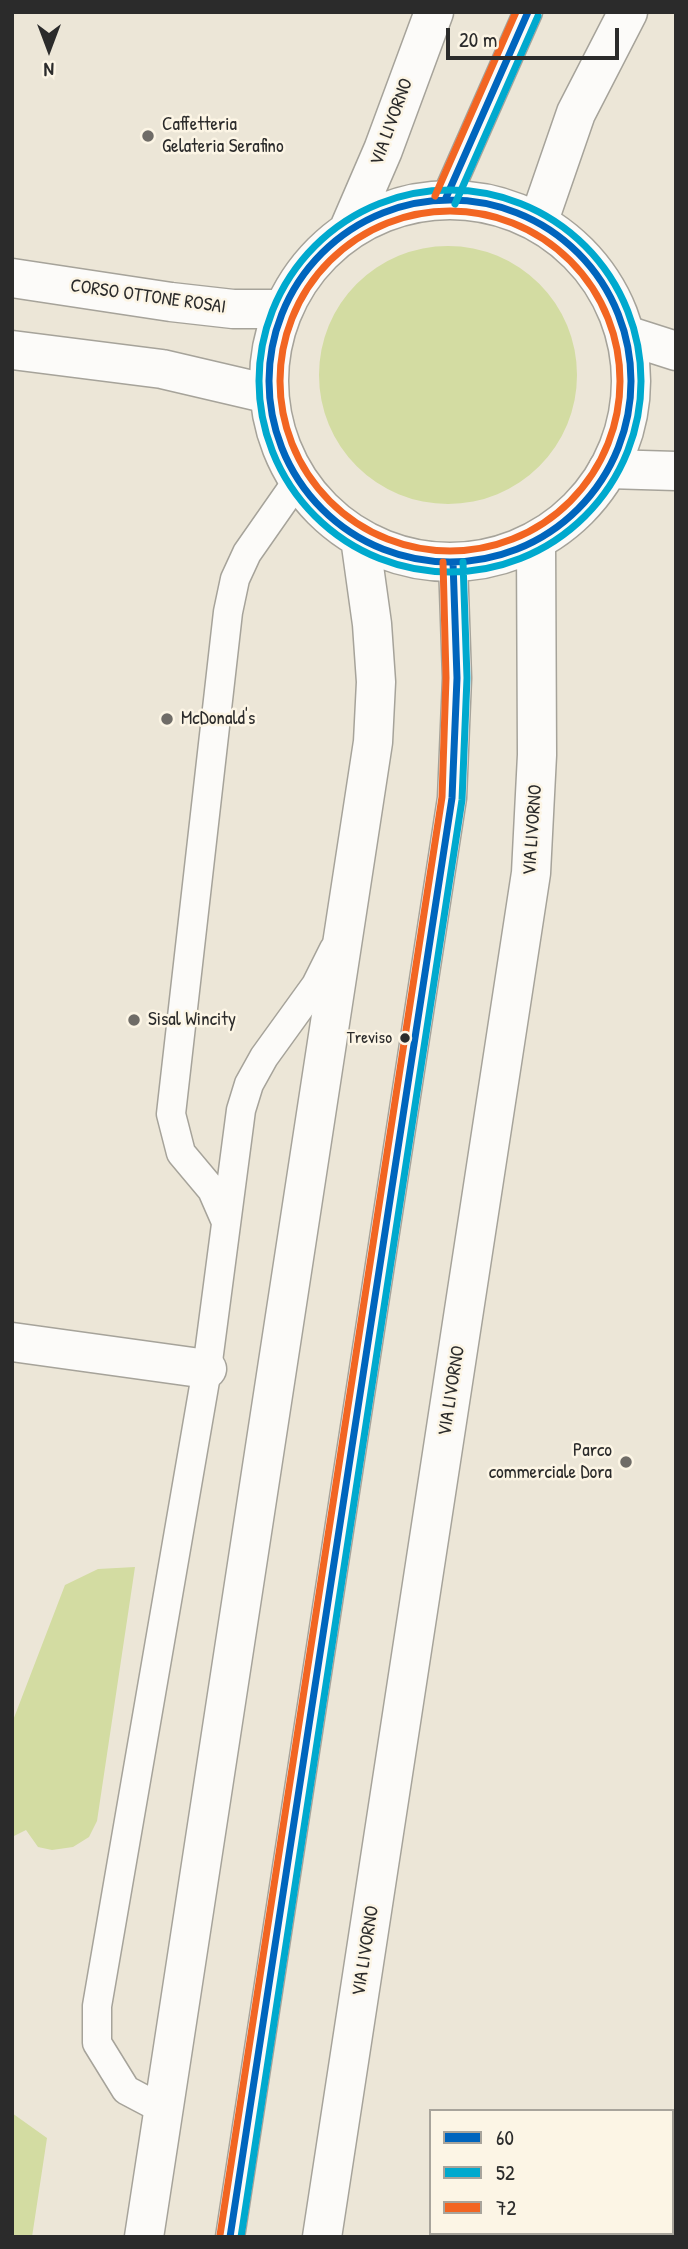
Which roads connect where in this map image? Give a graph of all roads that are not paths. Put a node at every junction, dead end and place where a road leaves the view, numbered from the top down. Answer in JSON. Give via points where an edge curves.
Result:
{"nodes":[{"id":1,"x":434,"y":12,"type":"edge"},
{"id":2,"x":528,"y":12,"type":"edge"},
{"id":3,"x":628,"y":12,"type":"edge"},
{"id":4,"x":446,"y":200,"type":"junction"},
{"id":5,"x":538,"y":223,"type":"junction"},
{"id":6,"x":348,"y":231,"type":"junction"},
{"id":7,"x":12,"y":278,"type":"edge"},
{"id":8,"x":284,"y":309,"type":"junction"},
{"id":9,"x":626,"y":335,"type":"junction"},
{"id":10,"x":12,"y":350,"type":"edge"},
{"id":11,"x":676,"y":351,"type":"edge"},
{"id":12,"x":269,"y":394,"type":"junction"},
{"id":13,"x":608,"y":469,"type":"junction"},
{"id":14,"x":676,"y":471,"type":"edge"},
{"id":15,"x":298,"y":480,"type":"junction"},
{"id":16,"x":360,"y":538,"type":"junction"},
{"id":17,"x":536,"y":541,"type":"junction"},
{"id":18,"x":453,"y":562,"type":"junction"},
{"id":19,"x":343,"y":931,"type":"junction"},
{"id":20,"x":227,"y":1223,"type":"junction"},
{"id":21,"x":12,"y":1342,"type":"edge"},
{"id":22,"x":207,"y":1369,"type":"junction"},
{"id":23,"x":162,"y":2109,"type":"junction"},
{"id":24,"x":144,"y":2237,"type":"edge"},
{"id":25,"x":230,"y":2237,"type":"edge"},
{"id":26,"x":322,"y":2237,"type":"edge"}],
"edges":[{"from":1,"to":6,"type":"main road","name":"VIA LIVORNO"},
{"from":2,"to":4,"type":"lane"},
{"from":3,"to":5,"type":"main road","via":[[576,113]]},
{"from":4,"to":5,"type":"main road","via":[[499,206]]},
{"from":4,"to":6,"type":"main road","via":[[413,203]]},
{"from":5,"to":9,"type":"main road","via":[[573,248],[601,281]]},
{"from":6,"to":8,"type":"main road","via":[[305,271]]},
{"from":7,"to":8,"type":"main road","name":"CORSO OTTONE ROSAI","via":[[196,304]]},
{"from":8,"to":12,"type":"main road","via":[[271,350]]},
{"from":9,"to":11,"type":"main road"},
{"from":9,"to":13,"type":"main road","via":[[631,404],[621,446]]},
{"from":10,"to":12,"type":"main road","via":[[162,369]]},
{"from":12,"to":15,"type":"main road","via":[[278,439]]},
{"from":13,"to":14,"type":"main road"},
{"from":13,"to":17,"type":"main road","via":[[601,484],[572,516]]},
{"from":15,"to":16,"type":"main road","via":[[328,515]]},
{"from":15,"to":20,"type":"lane","via":[[247,553],[228,612],[171,1114],[181,1153],[212,1190]]},
{"from":16,"to":18,"type":"main road","via":[[405,556]]},
{"from":16,"to":19,"type":"main road","via":[[376,682],[373,742]]},
{"from":17,"to":18,"type":"main road","via":[[497,556]]},
{"from":17,"to":26,"type":"main road","name":"VIA LIVORNO","via":[[537,782],[531,873]]},
{"from":18,"to":25,"type":"lane","via":[[457,678],[452,798]]},
{"from":19,"to":20,"type":"lane","via":[[316,985],[249,1084],[241,1110]]},
{"from":19,"to":23,"type":"main road"},
{"from":20,"to":22,"type":"lane"},
{"from":21,"to":22,"type":"main road"},
{"from":22,"to":23,"type":"lane","via":[[97,2006],[97,2043],[126,2090]]},
{"from":23,"to":24,"type":"main road"}]}
